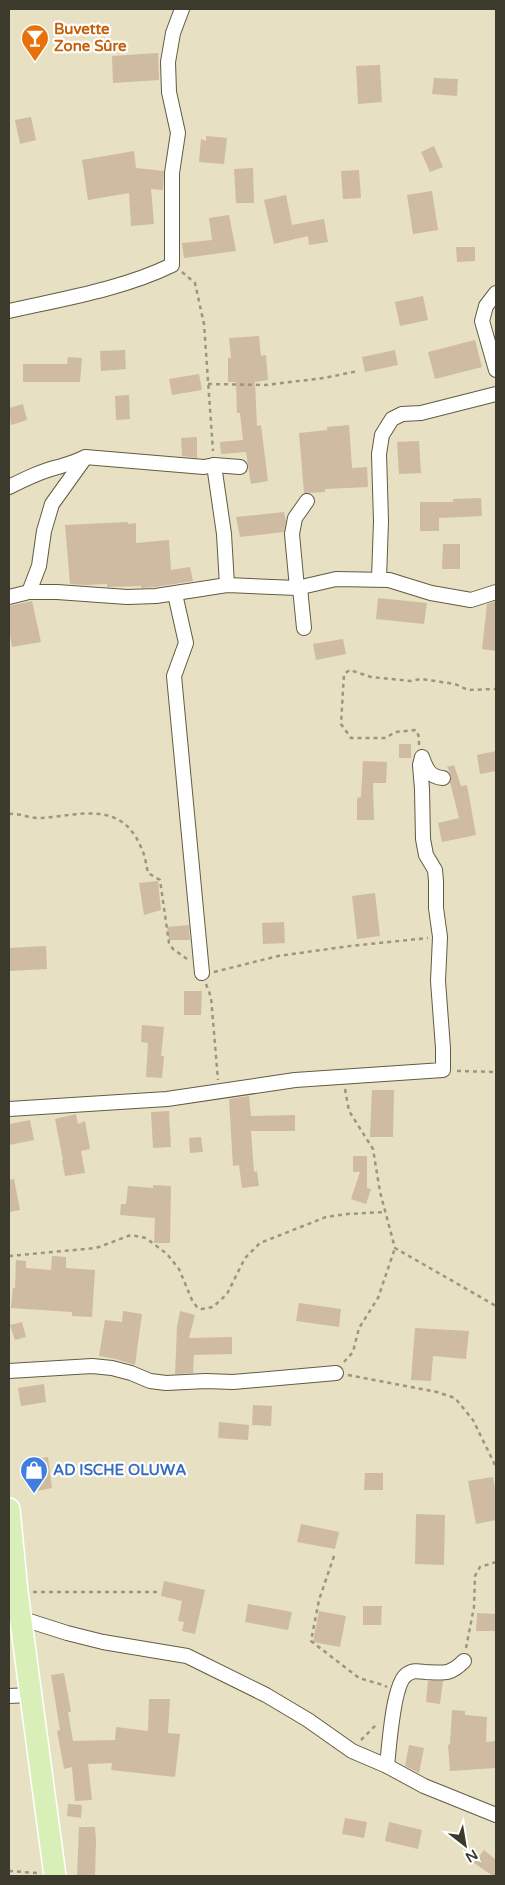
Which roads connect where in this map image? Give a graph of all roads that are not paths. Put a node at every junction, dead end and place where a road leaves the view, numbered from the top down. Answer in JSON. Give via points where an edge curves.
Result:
{"nodes":[{"id":1,"x":182,"y":9,"type":"edge"},
{"id":2,"x":496,"y":293,"type":"edge"},
{"id":3,"x":9,"y":311,"type":"edge"},
{"id":4,"x":496,"y":370,"type":"edge"},
{"id":5,"x":496,"y":394,"type":"edge"},
{"id":6,"x":85,"y":458,"type":"junction"},
{"id":7,"x":214,"y":465,"type":"junction"},
{"id":8,"x":240,"y":467,"type":"dead end"},
{"id":9,"x":9,"y":487,"type":"edge"},
{"id":10,"x":307,"y":501,"type":"dead end"},
{"id":11,"x":379,"y":579,"type":"junction"},
{"id":12,"x":227,"y":585,"type":"junction"},
{"id":13,"x":298,"y":588,"type":"junction"},
{"id":14,"x":29,"y":592,"type":"junction"},
{"id":15,"x":496,"y":592,"type":"edge"},
{"id":16,"x":175,"y":594,"type":"junction"},
{"id":17,"x":9,"y":597,"type":"edge"},
{"id":18,"x":304,"y":628,"type":"dead end"},
{"id":19,"x":442,"y":778,"type":"dead end"},
{"id":20,"x":202,"y":973,"type":"road end"},
{"id":21,"x":9,"y":1108,"type":"edge"},
{"id":22,"x":9,"y":1371,"type":"edge"},
{"id":23,"x":336,"y":1373,"type":"road end"},
{"id":24,"x":9,"y":1509,"type":"edge"},
{"id":25,"x":20,"y":1618,"type":"junction"},
{"id":26,"x":464,"y":1661,"type":"road end"},
{"id":27,"x":30,"y":1695,"type":"junction"},
{"id":28,"x":9,"y":1696,"type":"edge"},
{"id":29,"x":387,"y":1766,"type":"junction"},
{"id":30,"x":496,"y":1815,"type":"edge"},
{"id":31,"x":55,"y":1875,"type":"edge"}],
"edges":[{"from":1,"to":3,"type":"street","via":[[173,33],[168,62],[169,92],[178,133],[172,173],[172,265],[129,282]]},
{"from":2,"to":4,"type":"street","via":[[486,306],[482,321]]},
{"from":5,"to":11,"type":"street","via":[[421,413],[402,414],[392,419],[382,435],[379,454]]},
{"from":6,"to":7,"type":"street","via":[[204,467]]},
{"from":6,"to":9,"type":"street"},
{"from":6,"to":14,"type":"street","via":[[52,504],[39,566]]},
{"from":7,"to":8,"type":"street"},
{"from":7,"to":12,"type":"street","via":[[224,534]]},
{"from":10,"to":13,"type":"street","via":[[295,518],[292,534]]},
{"from":11,"to":13,"type":"street","via":[[336,579]]},
{"from":11,"to":15,"type":"street","via":[[471,600]]},
{"from":12,"to":13,"type":"street"},
{"from":12,"to":16,"type":"street"},
{"from":13,"to":18,"type":"street"},
{"from":14,"to":16,"type":"street","via":[[128,597]]},
{"from":14,"to":17,"type":"street"},
{"from":16,"to":20,"type":"street","via":[[186,643],[174,676]]},
{"from":19,"to":21,"type":"street","via":[[436,778],[427,770],[422,757],[423,839],[426,855],[435,870],[440,937],[438,982],[443,1070],[296,1080],[167,1099]]},
{"from":22,"to":23,"type":"street","via":[[92,1366],[112,1368],[166,1383],[232,1382]]},
{"from":24,"to":25,"type":"main road"},
{"from":25,"to":27,"type":"main road"},
{"from":25,"to":29,"type":"street","via":[[67,1634],[187,1656],[266,1695],[352,1751]]},
{"from":26,"to":29,"type":"street","via":[[446,1674],[415,1671],[401,1680]]},
{"from":27,"to":28,"type":"street"},
{"from":27,"to":31,"type":"main road"},
{"from":29,"to":30,"type":"street","via":[[424,1786]]}]}
